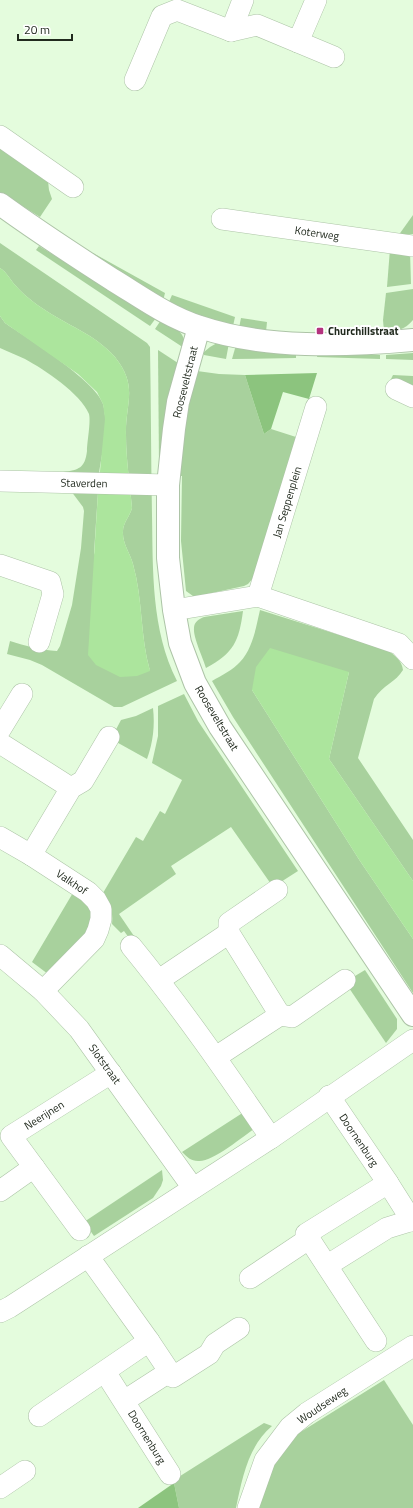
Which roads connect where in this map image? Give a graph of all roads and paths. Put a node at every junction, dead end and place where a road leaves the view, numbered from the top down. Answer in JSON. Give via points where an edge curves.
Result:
{"nodes":[{"id":1,"x":243,"y":0,"type":"edge"},
{"id":2,"x":316,"y":0,"type":"edge"},
{"id":3,"x":231,"y":30,"type":"junction"},
{"id":4,"x":298,"y":42,"type":"junction"},
{"id":5,"x":334,"y":57,"type":"dead end"},
{"id":6,"x":135,"y":80,"type":"dead end"},
{"id":7,"x":0,"y":136,"type":"edge"},
{"id":8,"x":72,"y":187,"type":"dead end"},
{"id":9,"x":0,"y":204,"type":"edge"},
{"id":10,"x":222,"y":219,"type":"dead end"},
{"id":11,"x":413,"y":246,"type":"edge"},
{"id":12,"x":199,"y":327,"type":"junction"},
{"id":13,"x":413,"y":340,"type":"edge"},
{"id":14,"x":316,"y":407,"type":"dead end"},
{"id":15,"x":0,"y":481,"type":"edge"},
{"id":16,"x":168,"y":485,"type":"junction"},
{"id":17,"x":0,"y":565,"type":"edge"},
{"id":18,"x":258,"y":596,"type":"junction"},
{"id":19,"x":174,"y":610,"type":"junction"},
{"id":20,"x":39,"y":642,"type":"dead end"},
{"id":21,"x":413,"y":659,"type":"edge"},
{"id":22,"x":22,"y":694,"type":"dead end"},
{"id":23,"x":0,"y":730,"type":"edge"},
{"id":24,"x":109,"y":737,"type":"dead end"},
{"id":25,"x":0,"y":743,"type":"edge"},
{"id":26,"x":71,"y":788,"type":"junction"},
{"id":27,"x":0,"y":837,"type":"edge"},
{"id":28,"x":31,"y":855,"type":"junction"},
{"id":29,"x":277,"y":890,"type":"dead end"},
{"id":30,"x":230,"y":933,"type":"junction"},
{"id":31,"x":131,"y":946,"type":"dead end"},
{"id":32,"x":0,"y":955,"type":"edge"},
{"id":33,"x":159,"y":980,"type":"junction"},
{"id":34,"x":344,"y":980,"type":"dead end"},
{"id":35,"x":43,"y":991,"type":"junction"},
{"id":36,"x":280,"y":1015,"type":"junction"},
{"id":37,"x":413,"y":1015,"type":"edge"},
{"id":38,"x":413,"y":1040,"type":"edge"},
{"id":39,"x":216,"y":1057,"type":"junction"},
{"id":40,"x":111,"y":1072,"type":"junction"},
{"id":41,"x":329,"y":1096,"type":"junction"},
{"id":42,"x":271,"y":1138,"type":"junction"},
{"id":43,"x":34,"y":1167,"type":"junction"},
{"id":44,"x":388,"y":1183,"type":"junction"},
{"id":45,"x":193,"y":1188,"type":"junction"},
{"id":46,"x":0,"y":1191,"type":"edge"},
{"id":47,"x":412,"y":1220,"type":"edge"},
{"id":48,"x":80,"y":1230,"type":"dead end"},
{"id":49,"x":310,"y":1238,"type":"junction"},
{"id":50,"x":88,"y":1256,"type":"junction"},
{"id":51,"x":328,"y":1265,"type":"junction"},
{"id":52,"x":250,"y":1278,"type":"dead end"},
{"id":53,"x":0,"y":1312,"type":"edge"},
{"id":54,"x":239,"y":1328,"type":"dead end"},
{"id":55,"x":376,"y":1340,"type":"dead end"},
{"id":56,"x":149,"y":1341,"type":"junction"},
{"id":57,"x":413,"y":1346,"type":"edge"},
{"id":58,"x":105,"y":1372,"type":"junction"},
{"id":59,"x":169,"y":1372,"type":"junction"},
{"id":60,"x":124,"y":1401,"type":"junction"},
{"id":61,"x":39,"y":1416,"type":"dead end"},
{"id":62,"x":25,"y":1471,"type":"dead end"},
{"id":63,"x":170,"y":1474,"type":"dead end"},
{"id":64,"x":0,"y":1488,"type":"edge"},
{"id":65,"x":248,"y":1508,"type":"edge"}],
"edges":[{"from":1,"to":3,"type":"street"},
{"from":2,"to":4,"type":"street"},
{"from":3,"to":4,"type":"street","via":[[257,24]]},
{"from":3,"to":6,"type":"street","via":[[177,10],[162,16]]},
{"from":4,"to":5,"type":"street"},
{"from":7,"to":8,"type":"street"},
{"from":9,"to":12,"type":"street","via":[[41,234],[161,311]]},
{"from":10,"to":11,"type":"street","name":"Koterweg"},
{"from":12,"to":13,"type":"street","via":[[234,336],[280,343],[351,344]]},
{"from":12,"to":16,"type":"street","name":"Rooseveltstraat","via":[[178,402]]},
{"from":14,"to":18,"type":"street","name":"Jan Seppenplein"},
{"from":15,"to":16,"type":"street","name":"Staverden"},
{"from":16,"to":19,"type":"street","name":"Rooseveltstraat","via":[[168,558]]},
{"from":17,"to":20,"type":"street","via":[[50,582],[53,594]]},
{"from":18,"to":19,"type":"street"},
{"from":18,"to":21,"type":"street","via":[[399,644]]},
{"from":19,"to":37,"type":"street","name":"Rooseveltstraat","via":[[180,643],[195,683],[210,711]]},
{"from":22,"to":23,"type":"street"},
{"from":24,"to":26,"type":"street","via":[[83,781]]},
{"from":25,"to":26,"type":"street"},
{"from":26,"to":28,"type":"street"},
{"from":27,"to":28,"type":"street","name":"Valkhof"},
{"from":28,"to":35,"type":"street","name":"Valkhof","via":[[88,892],[102,909],[102,919],[94,939]]},
{"from":29,"to":30,"type":"street","via":[[229,923]]},
{"from":30,"to":33,"type":"street"},
{"from":30,"to":36,"type":"street"},
{"from":31,"to":33,"type":"street"},
{"from":32,"to":35,"type":"street","name":"Slotstraat"},
{"from":33,"to":39,"type":"street"},
{"from":34,"to":36,"type":"street","via":[[292,1017]]},
{"from":35,"to":40,"type":"street","name":"Slotstraat","via":[[79,1029]]},
{"from":36,"to":39,"type":"street"},
{"from":38,"to":41,"type":"street"},
{"from":39,"to":42,"type":"street"},
{"from":40,"to":43,"type":"street","name":"Neerijnen","via":[[10,1136]]},
{"from":40,"to":45,"type":"street","name":"Slotstraat"},
{"from":41,"to":42,"type":"street"},
{"from":41,"to":44,"type":"street","name":"Doornenburg"},
{"from":42,"to":45,"type":"street"},
{"from":43,"to":46,"type":"street"},
{"from":43,"to":48,"type":"street","name":"Neerijnen"},
{"from":44,"to":47,"type":"street","name":"Doornenburg"},
{"from":44,"to":49,"type":"street","via":[[306,1234]]},
{"from":45,"to":50,"type":"street"},
{"from":47,"to":51,"type":"street","name":"Doornenburg","via":[[387,1228]]},
{"from":49,"to":51,"type":"street"},
{"from":49,"to":52,"type":"street"},
{"from":50,"to":53,"type":"street"},
{"from":50,"to":56,"type":"street"},
{"from":51,"to":55,"type":"street"},
{"from":54,"to":59,"type":"street","name":"Doornenburg","via":[[215,1344],[208,1354],[173,1377]]},
{"from":56,"to":58,"type":"street"},
{"from":56,"to":59,"type":"street"},
{"from":57,"to":65,"type":"street","name":"Woudseweg","via":[[307,1413],[290,1427],[266,1460]]},
{"from":58,"to":60,"type":"street","name":"Doornenburg"},
{"from":58,"to":61,"type":"street"},
{"from":59,"to":60,"type":"street","name":"Doornenburg"},
{"from":60,"to":63,"type":"street","name":"Doornenburg"},
{"from":62,"to":64,"type":"street"}]}
